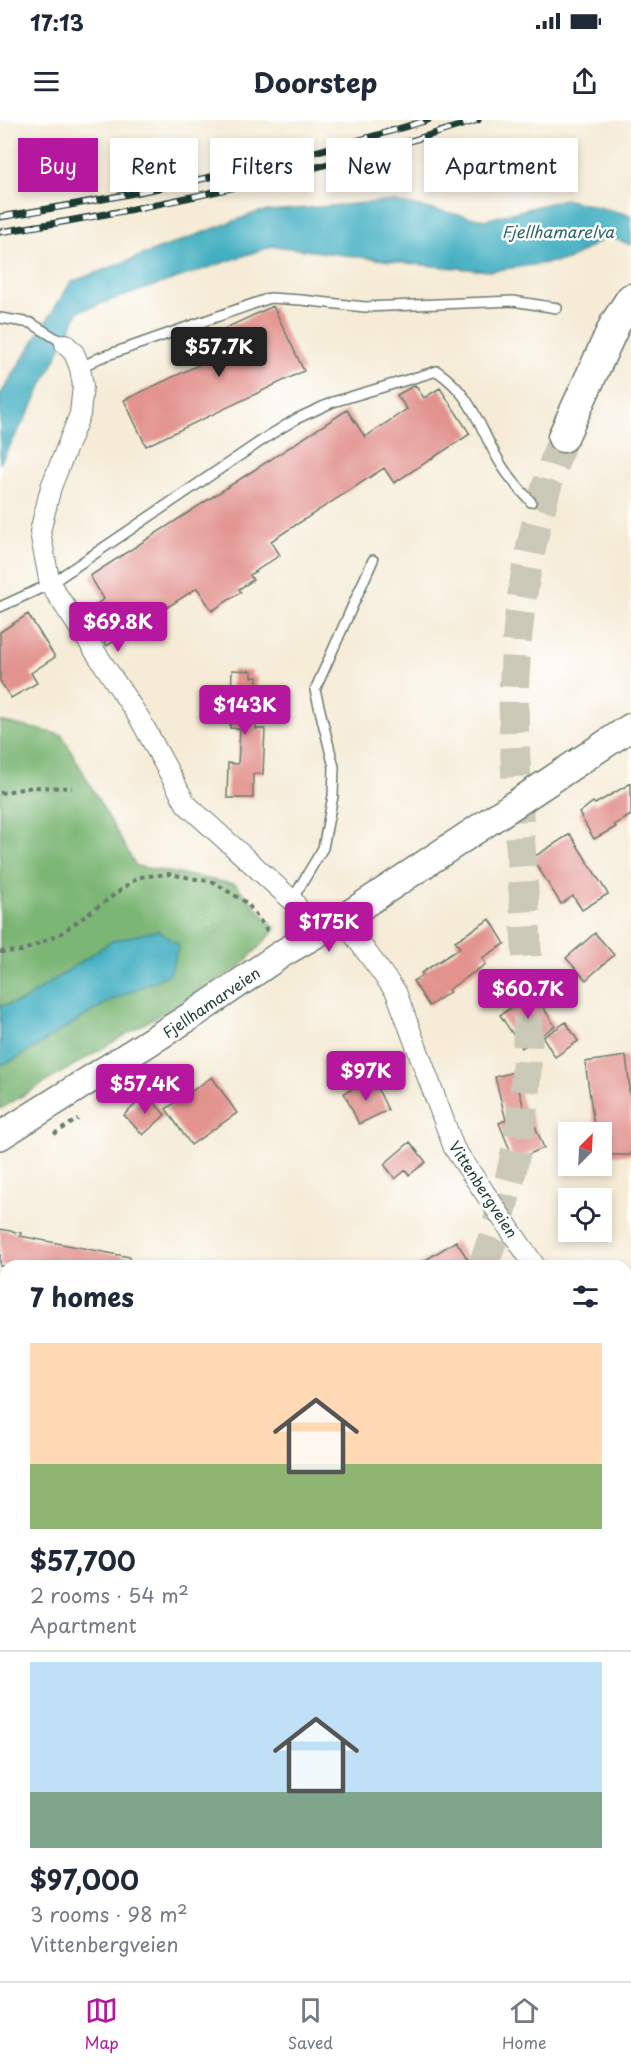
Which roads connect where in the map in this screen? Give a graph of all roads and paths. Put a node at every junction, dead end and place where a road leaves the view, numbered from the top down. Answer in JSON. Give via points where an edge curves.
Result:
{"nodes":[{"id":1,"x":631,"y":299,"type":"edge"},
{"id":2,"x":557,"y":308,"type":"dead end"},
{"id":3,"x":0,"y":318,"type":"edge"},
{"id":4,"x":65,"y":344,"type":"joint"},
{"id":5,"x":80,"y":368,"type":"junction"},
{"id":6,"x":563,"y":437,"type":"tunnel mouth"},
{"id":7,"x":531,"y":502,"type":"dead end"},
{"id":8,"x":373,"y":560,"type":"dead end"},
{"id":9,"x":50,"y":584,"type":"junction"},
{"id":10,"x":0,"y":607,"type":"edge"},
{"id":11,"x":631,"y":727,"type":"edge"},
{"id":12,"x":72,"y":788,"type":"dead end"},
{"id":13,"x":0,"y":793,"type":"edge"},
{"id":14,"x":292,"y":900,"type":"junction"},
{"id":15,"x":342,"y":919,"type":"junction"},
{"id":16,"x":270,"y":935,"type":"dead end"},
{"id":17,"x":316,"y":935,"type":"junction"},
{"id":18,"x":0,"y":952,"type":"edge"},
{"id":19,"x":0,"y":1136,"type":"edge"},
{"id":20,"x":531,"y":1260,"type":"edge"}],
"edges":[{"from":1,"to":6,"type":"main road","via":[[615,324]]},
{"from":2,"to":5,"type":"lane","via":[[513,301],[365,307],[270,298]]},
{"from":3,"to":4,"type":"lane","via":[[31,323]]},
{"from":4,"to":5,"type":"street"},
{"from":5,"to":9,"type":"street","via":[[80,414],[51,488],[40,532]]},
{"from":7,"to":9,"type":"lane","via":[[500,464],[469,402],[453,382],[437,371],[333,402],[296,419]]},
{"from":8,"to":14,"type":"lane","via":[[315,690],[334,767],[333,796],[323,848]]},
{"from":9,"to":10,"type":"lane"},
{"from":9,"to":14,"type":"street","via":[[140,719],[186,804]]},
{"from":11,"to":15,"type":"main road","name":"Fjellhamarveien"},
{"from":12,"to":13,"type":"path","via":[[33,787]]},
{"from":14,"to":17,"type":"street"},
{"from":15,"to":17,"type":"main road","name":"Fjellhamarveien"},
{"from":15,"to":20,"type":"street","name":"Vittenbergveien","via":[[396,992],[454,1148]]},
{"from":16,"to":18,"type":"path","via":[[247,903],[213,882],[170,873],[139,877],[60,934],[22,951]]},
{"from":17,"to":19,"type":"main road","name":"Fjellhamarveien"}]}
